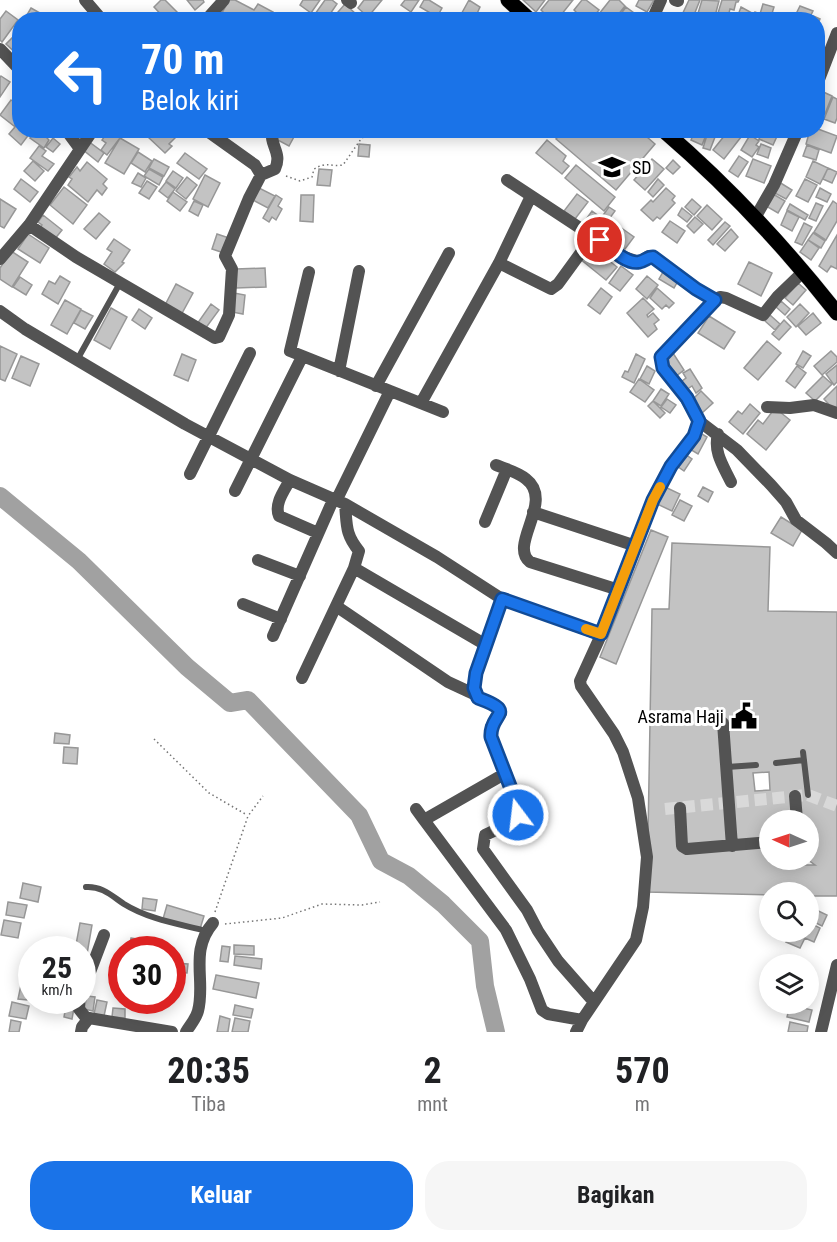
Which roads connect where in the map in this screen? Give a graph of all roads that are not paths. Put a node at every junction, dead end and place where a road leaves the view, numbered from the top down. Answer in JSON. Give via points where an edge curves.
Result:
{"nodes":[{"id":1,"x":85,"y":0,"type":"edge"},
{"id":2,"x":224,"y":0,"type":"edge"},
{"id":3,"x":511,"y":1,"type":"edge"},
{"id":4,"x":95,"y":12,"type":"edge"},
{"id":5,"x":213,"y":12,"type":"edge"},
{"id":6,"x":522,"y":12,"type":"edge"},
{"id":7,"x":837,"y":33,"type":"edge"},
{"id":8,"x":0,"y":50,"type":"edge"},
{"id":9,"x":12,"y":62,"type":"edge"},
{"id":10,"x":825,"y":64,"type":"edge"},
{"id":11,"x":72,"y":138,"type":"edge"},
{"id":12,"x":88,"y":138,"type":"edge"},
{"id":13,"x":217,"y":138,"type":"edge"},
{"id":14,"x":272,"y":138,"type":"edge"},
{"id":15,"x":672,"y":138,"type":"edge"},
{"id":16,"x":795,"y":138,"type":"edge"},
{"id":17,"x":80,"y":149,"type":"junction"},
{"id":18,"x":261,"y":176,"type":"junction"},
{"id":19,"x":507,"y":180,"type":"dead end"},
{"id":20,"x":531,"y":196,"type":"junction"},
{"id":21,"x":755,"y":218,"type":"junction"},
{"id":22,"x":29,"y":225,"type":"junction"},
{"id":23,"x":593,"y":236,"type":"junction"},
{"id":24,"x":449,"y":253,"type":"dead end"},
{"id":25,"x":0,"y":259,"type":"edge"},
{"id":26,"x":499,"y":263,"type":"junction"},
{"id":27,"x":358,"y":271,"type":"dead end"},
{"id":28,"x":804,"y":271,"type":"junction"},
{"id":29,"x":309,"y":272,"type":"dead end"},
{"id":30,"x":120,"y":282,"type":"junction"},
{"id":31,"x":715,"y":300,"type":"junction"},
{"id":32,"x":0,"y":311,"type":"edge"},
{"id":33,"x":837,"y":313,"type":"edge"},
{"id":34,"x":250,"y":353,"type":"dead end"},
{"id":35,"x":302,"y":357,"type":"junction"},
{"id":36,"x":77,"y":360,"type":"junction"},
{"id":37,"x":339,"y":371,"type":"junction"},
{"id":38,"x":376,"y":386,"type":"junction"},
{"id":39,"x":390,"y":391,"type":"junction"},
{"id":40,"x":421,"y":403,"type":"junction"},
{"id":41,"x":767,"y":407,"type":"dead end"},
{"id":42,"x":443,"y":412,"type":"dead end"},
{"id":43,"x":837,"y":413,"type":"edge"},
{"id":44,"x":699,"y":421,"type":"junction"},
{"id":45,"x":718,"y":434,"type":"junction"},
{"id":46,"x":209,"y":436,"type":"junction"},
{"id":47,"x":251,"y":458,"type":"junction"},
{"id":48,"x":190,"y":474,"type":"dead end"},
{"id":49,"x":290,"y":480,"type":"junction"},
{"id":50,"x":731,"y":482,"type":"dead end"},
{"id":51,"x":235,"y":491,"type":"dead end"},
{"id":52,"x":338,"y":502,"type":"junction"},
{"id":53,"x":533,"y":512,"type":"junction"},
{"id":54,"x":485,"y":522,"type":"dead end"},
{"id":55,"x":318,"y":533,"type":"junction"},
{"id":56,"x":636,"y":546,"type":"junction"},
{"id":57,"x":837,"y":553,"type":"edge"},
{"id":58,"x":258,"y":560,"type":"dead end"},
{"id":59,"x":354,"y":568,"type":"junction"},
{"id":60,"x":300,"y":576,"type":"junction"},
{"id":61,"x":619,"y":590,"type":"junction"},
{"id":62,"x":502,"y":599,"type":"junction"},
{"id":63,"x":243,"y":604,"type":"dead end"},
{"id":64,"x":336,"y":606,"type":"junction"},
{"id":65,"x":281,"y":619,"type":"junction"},
{"id":66,"x":601,"y":634,"type":"junction"},
{"id":67,"x":273,"y":636,"type":"dead end"},
{"id":68,"x":486,"y":645,"type":"junction"},
{"id":69,"x":302,"y":678,"type":"dead end"},
{"id":70,"x":476,"y":694,"type":"junction"},
{"id":71,"x":723,"y":723,"type":"dead end"},
{"id":72,"x":776,"y":762,"type":"dead end"},
{"id":73,"x":756,"y":765,"type":"dead end"},
{"id":74,"x":726,"y":767,"type":"junction"},
{"id":75,"x":506,"y":773,"type":"junction"},
{"id":76,"x":808,"y":795,"type":"dead end"},
{"id":77,"x":795,"y":796,"type":"dead end"},
{"id":78,"x":680,"y":808,"type":"dead end"},
{"id":79,"x":416,"y":809,"type":"dead end"},
{"id":80,"x":796,"y":810,"type":"edge"},
{"id":81,"x":424,"y":820,"type":"junction"},
{"id":82,"x":759,"y":843,"type":"edge"},
{"id":83,"x":732,"y":846,"type":"junction"},
{"id":84,"x":86,"y":887,"type":"dead end"},
{"id":85,"x":209,"y":927,"type":"joint"},
{"id":86,"x":104,"y":935,"type":"dead end"},
{"id":87,"x":96,"y":956,"type":"edge"},
{"id":88,"x":837,"y":965,"type":"edge"},
{"id":89,"x":834,"y":983,"type":"edge"},
{"id":90,"x":594,"y":1002,"type":"junction"},
{"id":91,"x":81,"y":1014,"type":"edge"},
{"id":92,"x":87,"y":1019,"type":"junction"},
{"id":93,"x":582,"y":1020,"type":"junction"},
{"id":94,"x":189,"y":1030,"type":"edge"},
{"id":95,"x":81,"y":1032,"type":"edge"},
{"id":96,"x":172,"y":1032,"type":"edge"},
{"id":97,"x":576,"y":1032,"type":"edge"},
{"id":98,"x":821,"y":1032,"type":"edge"}],
"edges":[{"from":1,"to":4,"type":"street"},
{"from":2,"to":5,"type":"street"},
{"from":3,"to":6,"type":"main road"},
{"from":7,"to":10,"type":"street"},
{"from":8,"to":9,"type":"street"},
{"from":11,"to":17,"type":"street"},
{"from":12,"to":17,"type":"street"},
{"from":13,"to":18,"type":"street","via":[[255,165]]},
{"from":14,"to":18,"type":"street","via":[[278,160],[274,169]]},
{"from":15,"to":21,"type":"main road"},
{"from":16,"to":21,"type":"street"},
{"from":17,"to":22,"type":"street"},
{"from":18,"to":30,"type":"street","via":[[225,256],[232,269],[229,315],[219,337],[215,339]]},
{"from":19,"to":20,"type":"street"},
{"from":20,"to":23,"type":"street"},
{"from":20,"to":26,"type":"street"},
{"from":21,"to":28,"type":"main road"},
{"from":22,"to":25,"type":"street"},
{"from":22,"to":30,"type":"street"},
{"from":23,"to":26,"type":"street","via":[[551,289]]},
{"from":23,"to":31,"type":"street","via":[[631,261],[653,257]]},
{"from":24,"to":38,"type":"street"},
{"from":26,"to":40,"type":"street"},
{"from":27,"to":37,"type":"street"},
{"from":28,"to":31,"type":"street","via":[[763,315],[726,298]]},
{"from":28,"to":33,"type":"main road"},
{"from":29,"to":35,"type":"street","via":[[290,351]]},
{"from":30,"to":36,"type":"lane"},
{"from":31,"to":44,"type":"street","via":[[661,357],[663,368]]},
{"from":32,"to":36,"type":"street"},
{"from":34,"to":46,"type":"street"},
{"from":35,"to":37,"type":"street"},
{"from":35,"to":47,"type":"street"},
{"from":36,"to":46,"type":"street"},
{"from":37,"to":38,"type":"street"},
{"from":38,"to":39,"type":"street"},
{"from":39,"to":40,"type":"street"},
{"from":39,"to":52,"type":"street"},
{"from":40,"to":42,"type":"street"},
{"from":41,"to":43,"type":"street","via":[[814,405]]},
{"from":44,"to":45,"type":"street"},
{"from":44,"to":56,"type":"street","via":[[694,436],[671,466],[653,500]]},
{"from":45,"to":50,"type":"street","via":[[717,453]]},
{"from":45,"to":57,"type":"street","via":[[771,484],[796,520]]},
{"from":46,"to":47,"type":"street"},
{"from":46,"to":48,"type":"street"},
{"from":47,"to":49,"type":"street"},
{"from":47,"to":51,"type":"street"},
{"from":49,"to":52,"type":"street"},
{"from":49,"to":55,"type":"street","via":[[277,505],[279,516]]},
{"from":52,"to":55,"type":"street"},
{"from":52,"to":59,"type":"street","via":[[347,533],[359,551]]},
{"from":52,"to":62,"type":"street","via":[[437,557]]},
{"from":53,"to":54,"type":"street","via":[[537,496],[533,487],[526,478],[501,467]]},
{"from":53,"to":56,"type":"street"},
{"from":53,"to":61,"type":"street","via":[[523,549],[526,559]]},
{"from":55,"to":60,"type":"street"},
{"from":56,"to":61,"type":"street"},
{"from":58,"to":60,"type":"street"},
{"from":59,"to":64,"type":"street"},
{"from":59,"to":68,"type":"street"},
{"from":60,"to":65,"type":"street"},
{"from":61,"to":66,"type":"street"},
{"from":62,"to":66,"type":"street"},
{"from":62,"to":68,"type":"street"},
{"from":63,"to":65,"type":"street"},
{"from":64,"to":69,"type":"street"},
{"from":64,"to":70,"type":"street","via":[[448,682]]},
{"from":65,"to":67,"type":"street"},
{"from":66,"to":90,"type":"street","via":[[580,684],[623,752],[638,798],[647,857],[636,940]]},
{"from":68,"to":70,"type":"street","via":[[474,682]]},
{"from":70,"to":75,"type":"street","via":[[496,705],[501,713],[490,731]]},
{"from":71,"to":74,"type":"street"},
{"from":72,"to":76,"type":"lane","via":[[803,756]]},
{"from":73,"to":74,"type":"lane"},
{"from":74,"to":83,"type":"street"},
{"from":75,"to":81,"type":"street"},
{"from":75,"to":90,"type":"street","via":[[518,815],[485,836],[485,854],[527,910],[558,961]]},
{"from":77,"to":80,"type":"street"},
{"from":78,"to":83,"type":"street","via":[[684,848]]},
{"from":79,"to":81,"type":"street"},
{"from":81,"to":93,"type":"street","via":[[506,930],[542,1011]]},
{"from":82,"to":83,"type":"street"},
{"from":84,"to":85,"type":"lane","via":[[101,889],[144,914]]},
{"from":85,"to":94,"type":"street","via":[[199,958],[198,1009]]},
{"from":86,"to":87,"type":"street"},
{"from":88,"to":89,"type":"street"},
{"from":89,"to":98,"type":"street"},
{"from":90,"to":93,"type":"street"},
{"from":91,"to":92,"type":"street"},
{"from":92,"to":95,"type":"street"},
{"from":92,"to":96,"type":"street"},
{"from":93,"to":97,"type":"street"}]}
